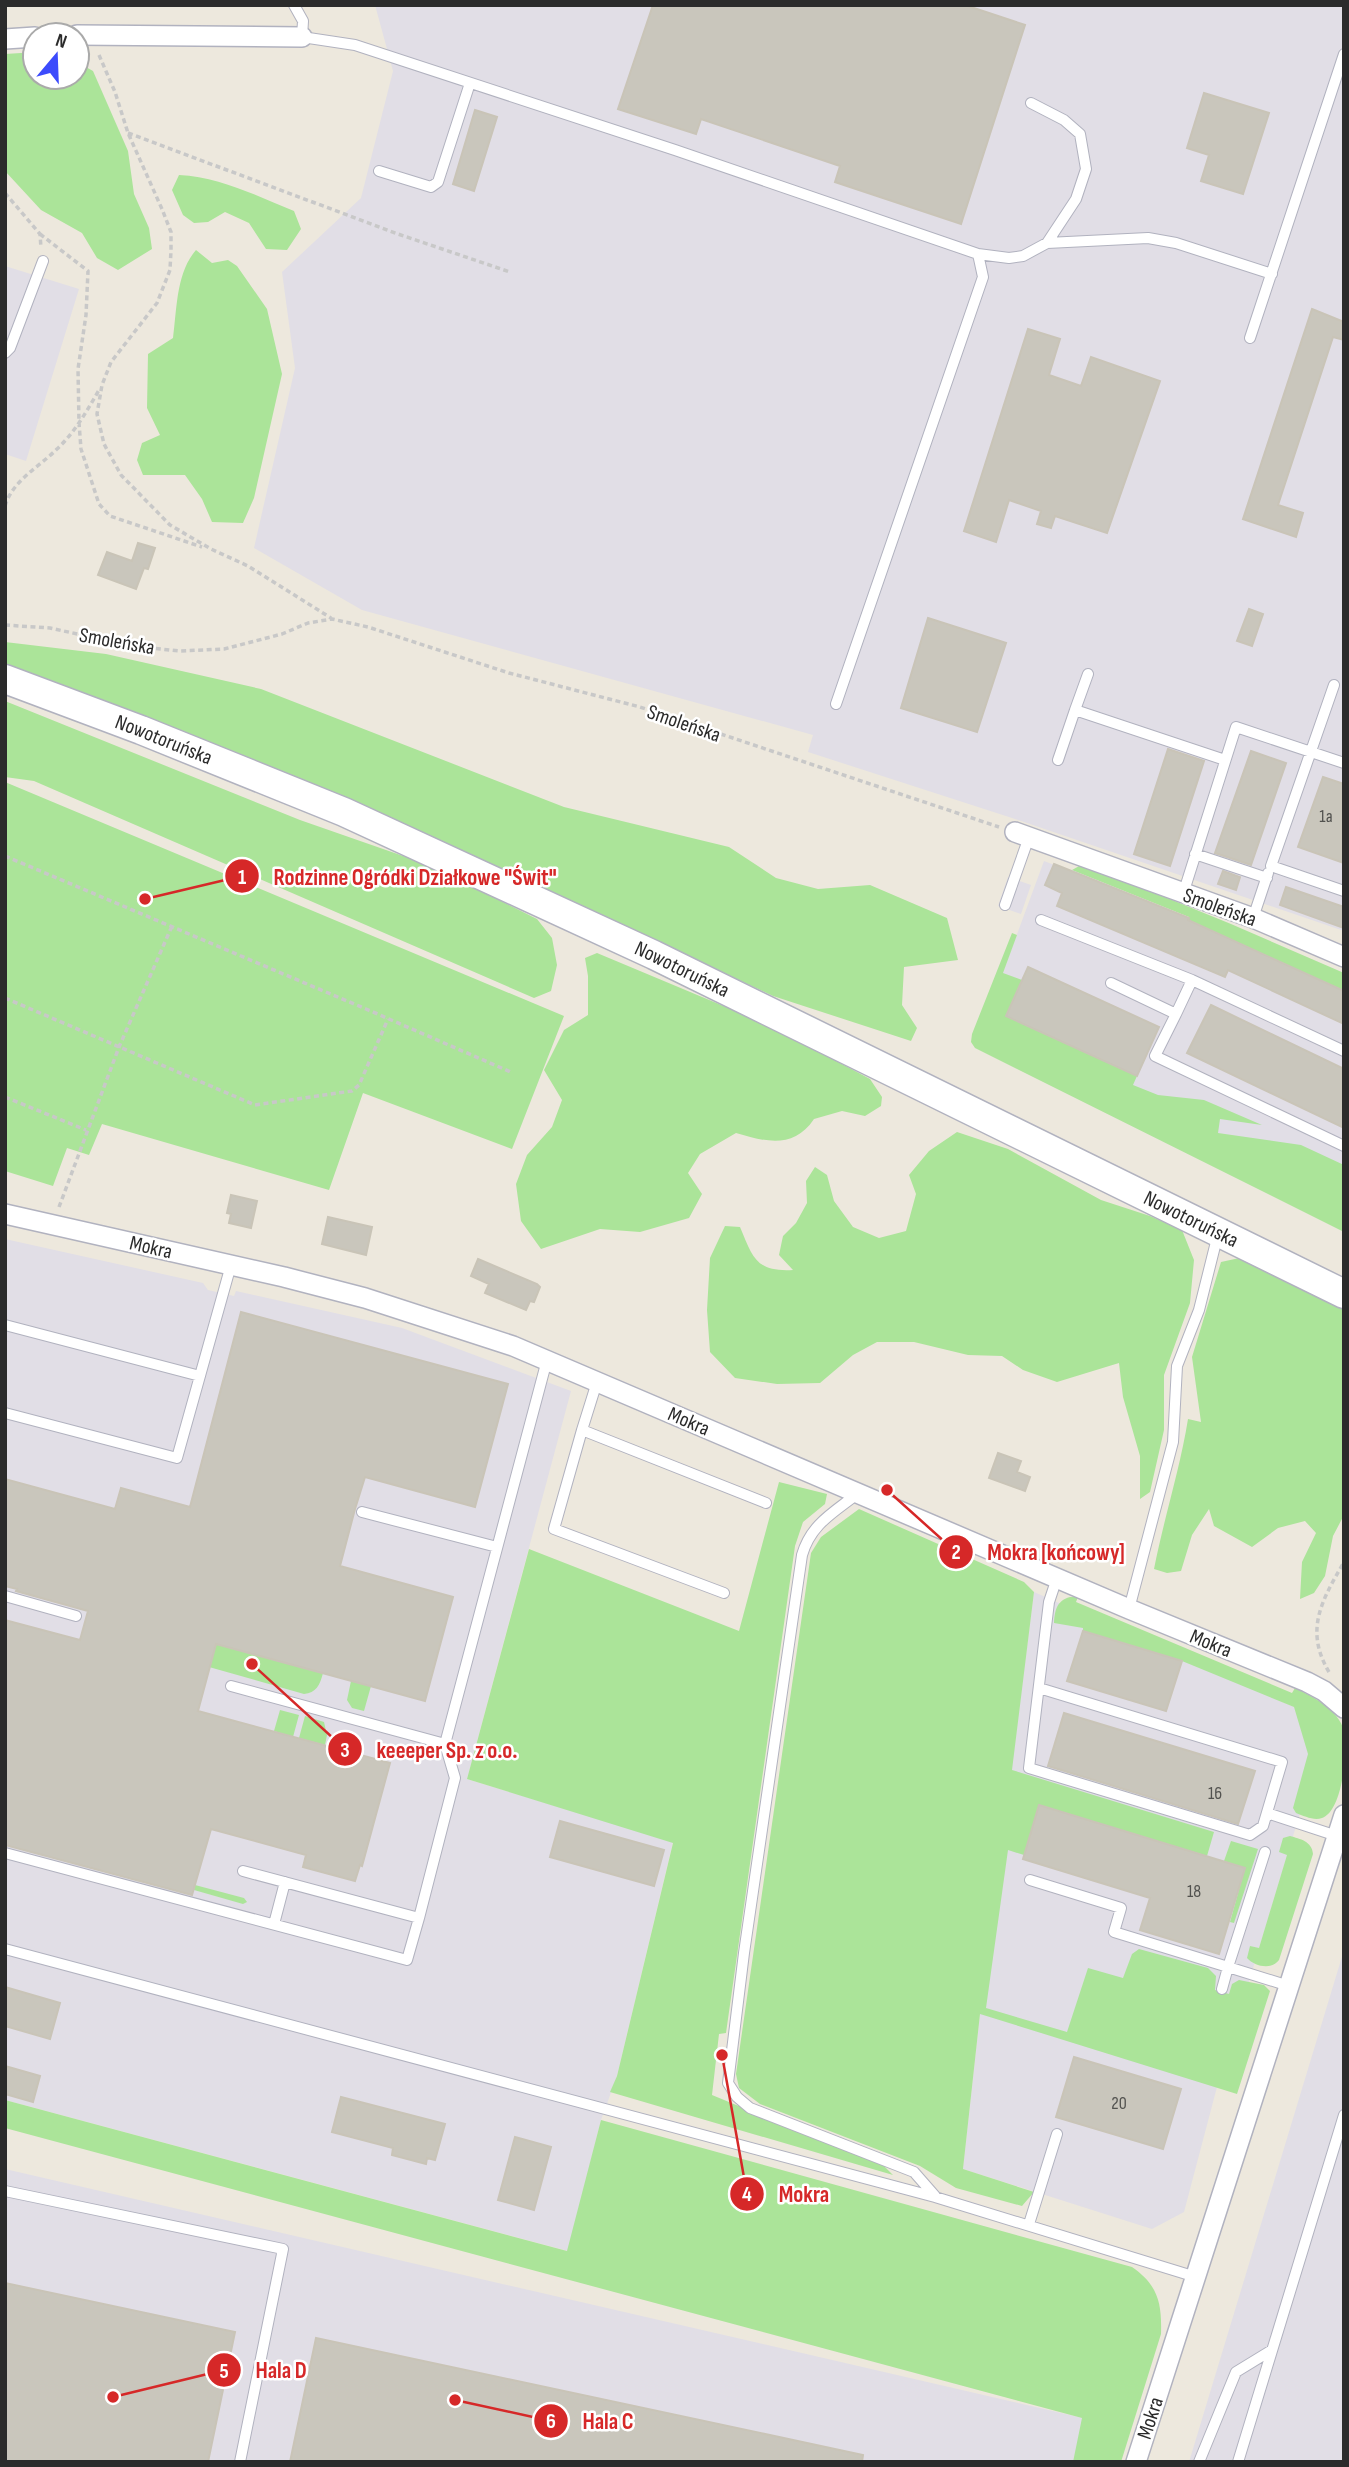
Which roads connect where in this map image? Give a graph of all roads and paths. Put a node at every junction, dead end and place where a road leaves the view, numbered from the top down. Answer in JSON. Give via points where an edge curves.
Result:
{"nodes":[{"id":1,"x":294,"y":5,"type":"edge"},
{"id":2,"x":91,"y":35,"type":"edge"},
{"id":3,"x":302,"y":37,"type":"junction"},
{"id":4,"x":91,"y":46,"type":"edge"},
{"id":5,"x":1344,"y":54,"type":"edge"},
{"id":6,"x":470,"y":83,"type":"junction"},
{"id":7,"x":1031,"y":103,"type":"dead end"},
{"id":8,"x":128,"y":133,"type":"junction"},
{"id":9,"x":379,"y":171,"type":"dead end"},
{"id":10,"x":5,"y":193,"type":"edge"},
{"id":11,"x":40,"y":234,"type":"junction"},
{"id":12,"x":1047,"y":243,"type":"junction"},
{"id":13,"x":978,"y":254,"type":"junction"},
{"id":14,"x":43,"y":261,"type":"joint"},
{"id":15,"x":510,"y":272,"type":"dead end"},
{"id":16,"x":1272,"y":274,"type":"junction"},
{"id":17,"x":1250,"y":338,"type":"dead end"},
{"id":18,"x":5,"y":353,"type":"edge"},
{"id":19,"x":102,"y":385,"type":"junction"},
{"id":20,"x":79,"y":423,"type":"junction"},
{"id":21,"x":5,"y":506,"type":"edge"},
{"id":22,"x":211,"y":550,"type":"junction"},
{"id":23,"x":332,"y":619,"type":"junction"},
{"id":24,"x":5,"y":625,"type":"edge"},
{"id":25,"x":1088,"y":674,"type":"dead end"},
{"id":26,"x":5,"y":679,"type":"edge"},
{"id":27,"x":1334,"y":685,"type":"dead end"},
{"id":28,"x":836,"y":704,"type":"dead end"},
{"id":29,"x":1075,"y":710,"type":"junction"},
{"id":30,"x":1310,"y":752,"type":"junction"},
{"id":31,"x":1058,"y":760,"type":"dead end"},
{"id":32,"x":1225,"y":760,"type":"junction"},
{"id":33,"x":1344,"y":763,"type":"edge"},
{"id":34,"x":1022,"y":835,"type":"junction"},
{"id":35,"x":1195,"y":854,"type":"junction"},
{"id":36,"x":7,"y":857,"type":"edge"},
{"id":37,"x":5,"y":863,"type":"edge"},
{"id":38,"x":1271,"y":866,"type":"junction"},
{"id":39,"x":1267,"y":878,"type":"junction"},
{"id":40,"x":1344,"y":891,"type":"edge"},
{"id":41,"x":1182,"y":894,"type":"junction"},
{"id":42,"x":1005,"y":905,"type":"dead end"},
{"id":43,"x":1253,"y":918,"type":"junction"},
{"id":44,"x":1041,"y":920,"type":"dead end"},
{"id":45,"x":172,"y":926,"type":"junction"},
{"id":46,"x":1344,"y":957,"type":"edge"},
{"id":47,"x":1192,"y":980,"type":"junction"},
{"id":48,"x":1111,"y":983,"type":"dead end"},
{"id":49,"x":5,"y":998,"type":"edge"},
{"id":50,"x":1176,"y":1014,"type":"junction"},
{"id":51,"x":388,"y":1019,"type":"junction"},
{"id":52,"x":119,"y":1047,"type":"junction"},
{"id":53,"x":1344,"y":1051,"type":"edge"},
{"id":54,"x":513,"y":1073,"type":"dead end"},
{"id":55,"x":5,"y":1097,"type":"edge"},
{"id":56,"x":86,"y":1130,"type":"junction"},
{"id":57,"x":1344,"y":1146,"type":"edge"},
{"id":58,"x":5,"y":1214,"type":"edge"},
{"id":59,"x":52,"y":1225,"type":"junction"},
{"id":60,"x":1219,"y":1233,"type":"junction"},
{"id":61,"x":231,"y":1265,"type":"junction"},
{"id":62,"x":1344,"y":1294,"type":"edge"},
{"id":63,"x":5,"y":1325,"type":"edge"},
{"id":64,"x":547,"y":1360,"type":"junction"},
{"id":65,"x":200,"y":1376,"type":"junction"},
{"id":66,"x":597,"y":1382,"type":"junction"},
{"id":67,"x":5,"y":1413,"type":"edge"},
{"id":68,"x":582,"y":1430,"type":"junction"},
{"id":69,"x":858,"y":1493,"type":"junction"},
{"id":70,"x":766,"y":1503,"type":"dead end"},
{"id":71,"x":362,"y":1512,"type":"dead end"},
{"id":72,"x":497,"y":1547,"type":"junction"},
{"id":73,"x":1344,"y":1562,"type":"edge"},
{"id":74,"x":1057,"y":1578,"type":"junction"},
{"id":75,"x":724,"y":1592,"type":"dead end"},
{"id":76,"x":5,"y":1596,"type":"edge"},
{"id":77,"x":1129,"y":1609,"type":"junction"},
{"id":78,"x":76,"y":1616,"type":"dead end"},
{"id":79,"x":231,"y":1686,"type":"dead end"},
{"id":80,"x":1039,"y":1688,"type":"junction"},
{"id":81,"x":1342,"y":1705,"type":"edge"},
{"id":82,"x":445,"y":1744,"type":"junction"},
{"id":83,"x":1267,"y":1813,"type":"junction"},
{"id":84,"x":1344,"y":1815,"type":"edge"},
{"id":85,"x":1337,"y":1836,"type":"junction"},
{"id":86,"x":1265,"y":1852,"type":"dead end"},
{"id":87,"x":5,"y":1853,"type":"edge"},
{"id":88,"x":243,"y":1871,"type":"dead end"},
{"id":89,"x":1030,"y":1880,"type":"dead end"},
{"id":90,"x":285,"y":1882,"type":"junction"},
{"id":91,"x":418,"y":1918,"type":"junction"},
{"id":92,"x":274,"y":1924,"type":"junction"},
{"id":93,"x":5,"y":1949,"type":"edge"},
{"id":94,"x":1228,"y":1967,"type":"junction"},
{"id":95,"x":1289,"y":1986,"type":"junction"},
{"id":96,"x":1222,"y":1989,"type":"dead end"},
{"id":97,"x":1344,"y":2115,"type":"edge"},
{"id":98,"x":1058,"y":2134,"type":"dead end"},
{"id":99,"x":5,"y":2191,"type":"edge"},
{"id":100,"x":935,"y":2197,"type":"junction"},
{"id":101,"x":1029,"y":2224,"type":"junction"},
{"id":102,"x":1197,"y":2277,"type":"junction"},
{"id":103,"x":1272,"y":2350,"type":"junction"},
{"id":104,"x":240,"y":2462,"type":"edge"},
{"id":105,"x":1136,"y":2462,"type":"edge"},
{"id":106,"x":1199,"y":2462,"type":"edge"},
{"id":107,"x":1238,"y":2462,"type":"edge"}],
"edges":[{"from":1,"to":3,"type":"lane","via":[[303,21]]},
{"from":2,"to":3,"type":"street"},
{"from":3,"to":6,"type":"lane","via":[[355,45]]},
{"from":4,"to":8,"type":"path","via":[[103,60]]},
{"from":5,"to":16,"type":"lane"},
{"from":6,"to":9,"type":"lane","via":[[438,182],[431,187]]},
{"from":6,"to":13,"type":"lane"},
{"from":7,"to":12,"type":"lane","via":[[1080,134],[1086,169],[1076,199]]},
{"from":8,"to":15,"type":"path"},
{"from":8,"to":19,"type":"path","via":[[170,232],[170,270],[158,303],[111,362]]},
{"from":10,"to":11,"type":"path"},
{"from":11,"to":14,"type":"path"},
{"from":11,"to":20,"type":"path","via":[[88,271],[78,369]]},
{"from":12,"to":13,"type":"lane","via":[[1023,256]]},
{"from":12,"to":16,"type":"lane","via":[[1148,238]]},
{"from":13,"to":28,"type":"lane","via":[[983,277]]},
{"from":14,"to":18,"type":"lane"},
{"from":16,"to":17,"type":"lane"},
{"from":19,"to":20,"type":"path"},
{"from":19,"to":22,"type":"path","via":[[97,414],[110,459],[170,525]]},
{"from":20,"to":21,"type":"path","via":[[13,488]]},
{"from":20,"to":22,"type":"path","via":[[90,478],[99,504],[110,516]]},
{"from":22,"to":23,"type":"path","via":[[248,566]]},
{"from":23,"to":24,"type":"path","name":"Smoleńska","via":[[224,649],[179,651],[50,628]]},
{"from":23,"to":34,"type":"path","name":"Smoleńska","via":[[640,707]]},
{"from":25,"to":29,"type":"lane"},
{"from":26,"to":60,"type":"main road","name":"Nowotoruńska","via":[[356,818],[654,955]]},
{"from":27,"to":30,"type":"lane"},
{"from":29,"to":31,"type":"lane"},
{"from":29,"to":32,"type":"lane"},
{"from":30,"to":32,"type":"lane","via":[[1236,727]]},
{"from":30,"to":33,"type":"lane"},
{"from":30,"to":38,"type":"lane"},
{"from":32,"to":35,"type":"lane"},
{"from":34,"to":41,"type":"street","name":"Smoleńska"},
{"from":34,"to":42,"type":"lane"},
{"from":35,"to":39,"type":"lane"},
{"from":35,"to":41,"type":"lane"},
{"from":36,"to":37,"type":"path"},
{"from":36,"to":45,"type":"path"},
{"from":38,"to":39,"type":"lane"},
{"from":38,"to":40,"type":"lane"},
{"from":39,"to":43,"type":"lane"},
{"from":41,"to":43,"type":"street","name":"Smoleńska"},
{"from":43,"to":46,"type":"street","name":"Smoleńska"},
{"from":44,"to":47,"type":"lane"},
{"from":45,"to":51,"type":"path"},
{"from":45,"to":52,"type":"path"},
{"from":47,"to":50,"type":"lane"},
{"from":47,"to":53,"type":"lane"},
{"from":48,"to":50,"type":"lane"},
{"from":49,"to":52,"type":"path"},
{"from":50,"to":57,"type":"lane","via":[[1155,1056]]},
{"from":51,"to":52,"type":"path","via":[[359,1085],[352,1091],[255,1105]]},
{"from":51,"to":54,"type":"path"},
{"from":52,"to":56,"type":"path"},
{"from":55,"to":56,"type":"path"},
{"from":56,"to":59,"type":"path"},
{"from":58,"to":59,"type":"street","name":"Mokra"},
{"from":59,"to":61,"type":"street","name":"Mokra"},
{"from":60,"to":62,"type":"main road","name":"Nowotoruńska"},
{"from":60,"to":77,"type":"lane","via":[[1199,1310],[1177,1366],[1174,1442]]},
{"from":61,"to":64,"type":"street","name":"Mokra","via":[[402,1308]]},
{"from":61,"to":65,"type":"lane"},
{"from":63,"to":65,"type":"lane"},
{"from":64,"to":66,"type":"street","name":"Mokra"},
{"from":64,"to":72,"type":"lane"},
{"from":65,"to":67,"type":"lane","via":[[177,1458]]},
{"from":66,"to":68,"type":"lane"},
{"from":66,"to":69,"type":"street","name":"Mokra"},
{"from":68,"to":70,"type":"lane"},
{"from":68,"to":75,"type":"lane","via":[[554,1529]]},
{"from":69,"to":74,"type":"street","name":"Mokra"},
{"from":69,"to":100,"type":"lane","via":[[816,1527],[802,1555],[728,2083],[750,2108],[914,2172]]},
{"from":71,"to":72,"type":"lane"},
{"from":72,"to":82,"type":"lane"},
{"from":73,"to":81,"type":"path","via":[[1318,1614],[1316,1642]]},
{"from":74,"to":77,"type":"street","name":"Mokra"},
{"from":74,"to":80,"type":"lane","via":[[1049,1602]]},
{"from":76,"to":78,"type":"lane"},
{"from":77,"to":81,"type":"street","name":"Mokra","via":[[1307,1682]]},
{"from":79,"to":82,"type":"lane"},
{"from":80,"to":83,"type":"lane","via":[[1282,1762]]},
{"from":80,"to":83,"type":"lane","via":[[1029,1768],[1250,1835],[1263,1826]]},
{"from":82,"to":91,"type":"lane","via":[[455,1778]]},
{"from":83,"to":85,"type":"lane"},
{"from":84,"to":85,"type":"street","name":"Mokra"},
{"from":85,"to":95,"type":"street","name":"Mokra"},
{"from":86,"to":94,"type":"lane"},
{"from":87,"to":92,"type":"lane"},
{"from":88,"to":90,"type":"lane"},
{"from":89,"to":94,"type":"lane","via":[[1121,1908],[1114,1932]]},
{"from":90,"to":91,"type":"lane"},
{"from":90,"to":92,"type":"lane"},
{"from":91,"to":92,"type":"lane","via":[[407,1960]]},
{"from":93,"to":100,"type":"lane"},
{"from":94,"to":95,"type":"lane"},
{"from":94,"to":96,"type":"lane"},
{"from":95,"to":102,"type":"street","name":"Mokra"},
{"from":97,"to":103,"type":"lane"},
{"from":98,"to":101,"type":"lane"},
{"from":99,"to":104,"type":"lane","via":[[283,2249]]},
{"from":100,"to":101,"type":"lane"},
{"from":101,"to":102,"type":"lane"},
{"from":102,"to":105,"type":"street","name":"Mokra"},
{"from":103,"to":106,"type":"lane","via":[[1236,2372]]},
{"from":103,"to":107,"type":"lane"}]}
